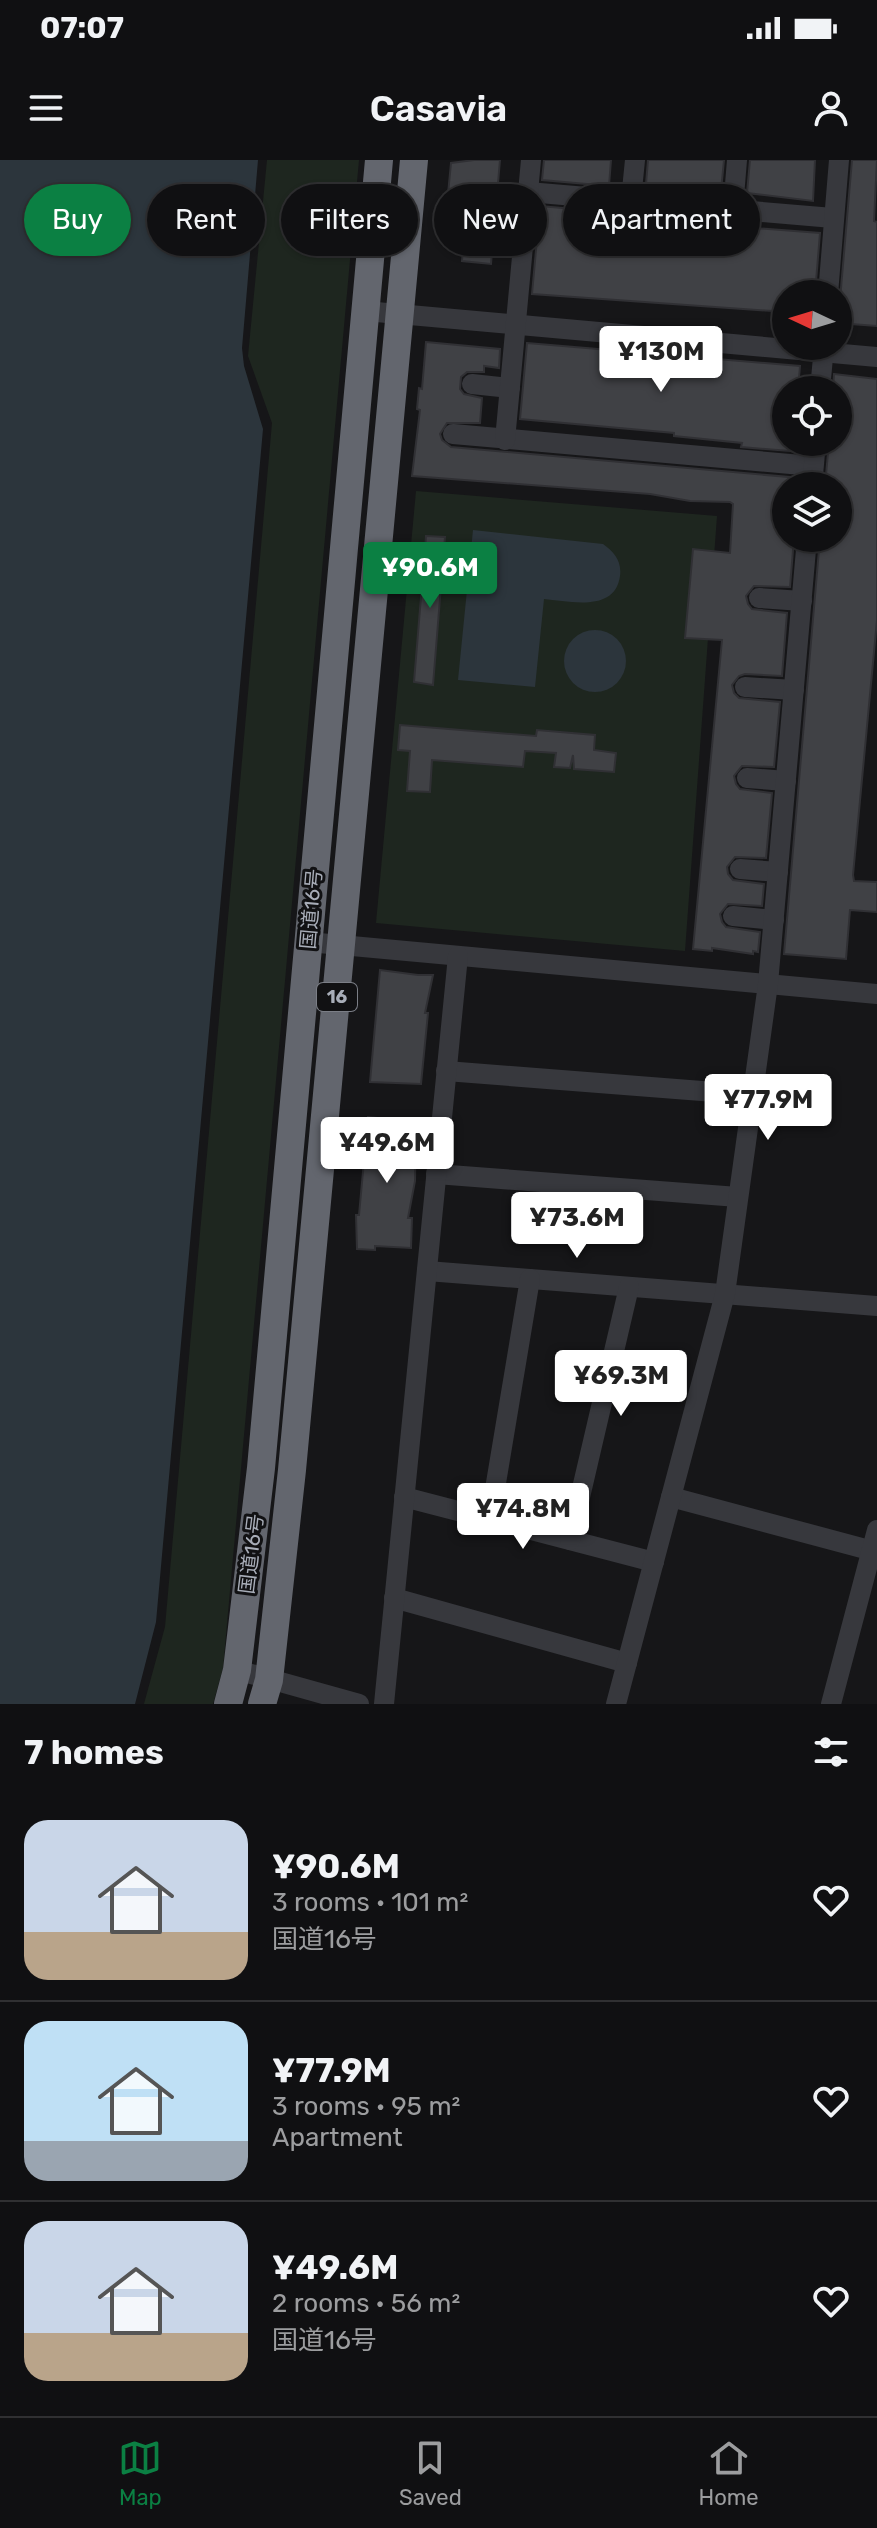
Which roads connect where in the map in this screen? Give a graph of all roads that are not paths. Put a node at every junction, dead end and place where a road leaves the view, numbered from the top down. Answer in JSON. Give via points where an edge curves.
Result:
{"nodes":[{"id":1,"x":379,"y":160,"type":"edge"},
{"id":2,"x":414,"y":160,"type":"edge"},
{"id":3,"x":531,"y":160,"type":"edge"},
{"id":4,"x":635,"y":160,"type":"edge"},
{"id":5,"x":737,"y":160,"type":"edge"},
{"id":6,"x":839,"y":160,"type":"edge"},
{"id":7,"x":529,"y":184,"type":"edge"},
{"id":8,"x":633,"y":184,"type":"edge"},
{"id":9,"x":735,"y":184,"type":"edge"},
{"id":10,"x":760,"y":211,"type":"edge"},
{"id":11,"x":833,"y":218,"type":"junction"},
{"id":12,"x":522,"y":256,"type":"edge"},
{"id":13,"x":829,"y":280,"type":"edge"},
{"id":14,"x":365,"y":311,"type":"junction"},
{"id":15,"x":401,"y":314,"type":"junction"},
{"id":16,"x":516,"y":325,"type":"junction"},
{"id":17,"x":772,"y":345,"type":"edge"},
{"id":18,"x":852,"y":353,"type":"edge"},
{"id":19,"x":877,"y":357,"type":"edge"},
{"id":20,"x":472,"y":384,"type":"dead end"},
{"id":21,"x":510,"y":388,"type":"junction"},
{"id":22,"x":453,"y":434,"type":"dead end"},
{"id":23,"x":505,"y":440,"type":"junction"},
{"id":24,"x":779,"y":472,"type":"edge"},
{"id":25,"x":806,"y":552,"type":"edge"},
{"id":26,"x":759,"y":598,"type":"dead end"},
{"id":27,"x":802,"y":601,"type":"junction"},
{"id":28,"x":745,"y":687,"type":"dead end"},
{"id":29,"x":794,"y":690,"type":"junction"},
{"id":30,"x":747,"y":778,"type":"dead end"},
{"id":31,"x":786,"y":781,"type":"junction"},
{"id":32,"x":740,"y":869,"type":"dead end"},
{"id":33,"x":778,"y":872,"type":"junction"},
{"id":34,"x":733,"y":916,"type":"dead end"},
{"id":35,"x":774,"y":920,"type":"junction"},
{"id":36,"x":308,"y":942,"type":"junction"},
{"id":37,"x":342,"y":945,"type":"junction"},
{"id":38,"x":458,"y":956,"type":"junction"},
{"id":39,"x":768,"y":984,"type":"junction"},
{"id":40,"x":877,"y":994,"type":"edge"},
{"id":41,"x":446,"y":1071,"type":"junction"},
{"id":42,"x":753,"y":1095,"type":"junction"},
{"id":43,"x":436,"y":1174,"type":"junction"},
{"id":44,"x":738,"y":1197,"type":"junction"},
{"id":45,"x":427,"y":1271,"type":"junction"},
{"id":46,"x":530,"y":1279,"type":"junction"},
{"id":47,"x":629,"y":1287,"type":"junction"},
{"id":48,"x":725,"y":1294,"type":"junction"},
{"id":49,"x":877,"y":1306,"type":"edge"},
{"id":50,"x":404,"y":1497,"type":"junction"},
{"id":51,"x":671,"y":1497,"type":"junction"},
{"id":52,"x":490,"y":1519,"type":"junction"},
{"id":53,"x":570,"y":1540,"type":"junction"},
{"id":54,"x":875,"y":1544,"type":"edge"},
{"id":55,"x":654,"y":1562,"type":"junction"},
{"id":56,"x":394,"y":1598,"type":"junction"},
{"id":57,"x":627,"y":1663,"type":"junction"},
{"id":58,"x":237,"y":1670,"type":"junction"},
{"id":59,"x":266,"y":1692,"type":"edge"},
{"id":60,"x":228,"y":1704,"type":"edge"},
{"id":61,"x":359,"y":1704,"type":"edge"},
{"id":62,"x":384,"y":1704,"type":"edge"},
{"id":63,"x":616,"y":1704,"type":"edge"},
{"id":64,"x":831,"y":1704,"type":"edge"}],
"edges":[{"from":1,"to":14,"type":"highway","name":"国道16号","number":"16"},
{"from":2,"to":15,"type":"highway","name":"国道16号","number":"16"},
{"from":3,"to":7,"type":"street"},
{"from":4,"to":8,"type":"street"},
{"from":5,"to":9,"type":"street"},
{"from":6,"to":11,"type":"street"},
{"from":10,"to":11,"type":"street"},
{"from":11,"to":13,"type":"street"},
{"from":12,"to":16,"type":"street"},
{"from":14,"to":15,"type":"street"},
{"from":14,"to":36,"type":"highway","name":"国道16号","number":"16"},
{"from":15,"to":16,"type":"street"},
{"from":15,"to":37,"type":"highway","name":"国道16号","number":"16"},
{"from":16,"to":17,"type":"street"},
{"from":16,"to":21,"type":"street"},
{"from":18,"to":19,"type":"street"},
{"from":20,"to":21,"type":"street"},
{"from":21,"to":23,"type":"street"},
{"from":22,"to":23,"type":"street"},
{"from":23,"to":24,"type":"street"},
{"from":25,"to":27,"type":"street"},
{"from":26,"to":27,"type":"street"},
{"from":27,"to":29,"type":"street"},
{"from":28,"to":29,"type":"street"},
{"from":29,"to":31,"type":"street"},
{"from":30,"to":31,"type":"street"},
{"from":31,"to":33,"type":"street"},
{"from":32,"to":33,"type":"street"},
{"from":33,"to":35,"type":"street"},
{"from":34,"to":35,"type":"street"},
{"from":35,"to":39,"type":"street"},
{"from":36,"to":37,"type":"street"},
{"from":36,"to":58,"type":"highway","name":"国道16号","number":"16","via":[[261,1468]]},
{"from":37,"to":38,"type":"street"},
{"from":37,"to":59,"type":"highway","name":"国道16号","number":"16"},
{"from":38,"to":39,"type":"street"},
{"from":38,"to":41,"type":"street"},
{"from":39,"to":40,"type":"street"},
{"from":39,"to":42,"type":"street"},
{"from":41,"to":42,"type":"street"},
{"from":41,"to":43,"type":"street"},
{"from":42,"to":44,"type":"street"},
{"from":43,"to":44,"type":"street"},
{"from":43,"to":45,"type":"street"},
{"from":44,"to":48,"type":"street"},
{"from":45,"to":46,"type":"street"},
{"from":45,"to":50,"type":"street"},
{"from":46,"to":47,"type":"street"},
{"from":46,"to":52,"type":"street"},
{"from":47,"to":48,"type":"street"},
{"from":47,"to":53,"type":"street"},
{"from":48,"to":49,"type":"street"},
{"from":48,"to":51,"type":"street"},
{"from":50,"to":52,"type":"street"},
{"from":50,"to":56,"type":"street"},
{"from":51,"to":54,"type":"street"},
{"from":51,"to":55,"type":"street"},
{"from":52,"to":53,"type":"street"},
{"from":53,"to":55,"type":"street"},
{"from":54,"to":64,"type":"street"},
{"from":55,"to":57,"type":"street"},
{"from":56,"to":57,"type":"street"},
{"from":56,"to":62,"type":"street"},
{"from":57,"to":63,"type":"street"},
{"from":58,"to":59,"type":"street"},
{"from":58,"to":60,"type":"highway","name":"国道16号","number":"16"},
{"from":59,"to":61,"type":"street"}]}
